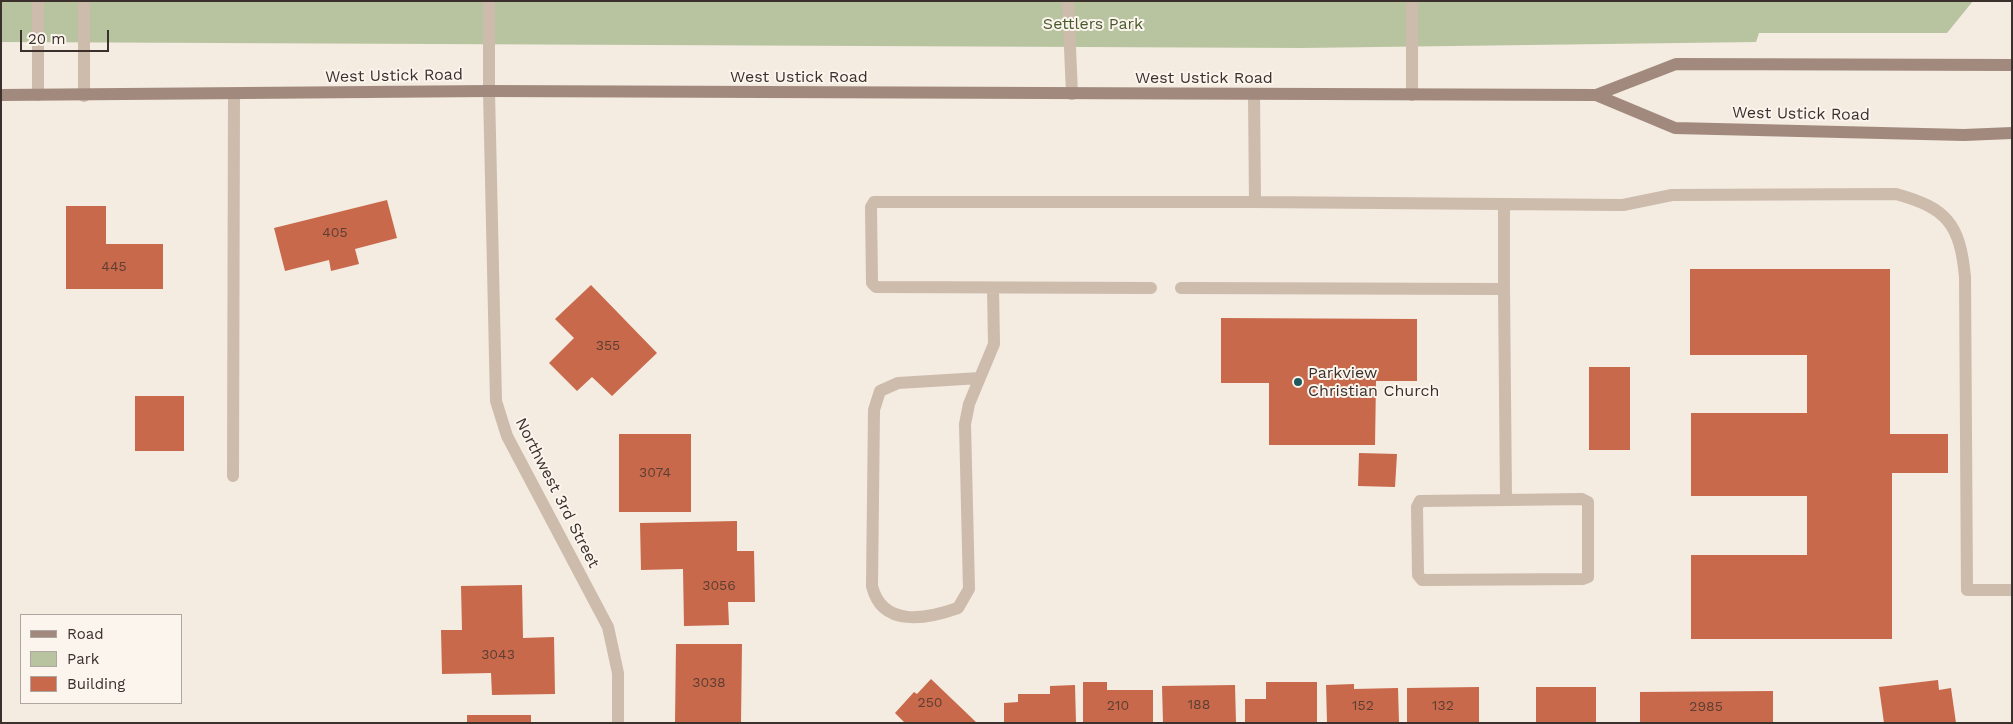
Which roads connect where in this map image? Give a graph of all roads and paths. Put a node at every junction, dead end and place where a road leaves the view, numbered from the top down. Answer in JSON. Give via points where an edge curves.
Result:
{"nodes":[{"id":1,"x":38,"y":1,"type":"edge"},
{"id":2,"x":84,"y":1,"type":"edge"},
{"id":3,"x":489,"y":1,"type":"edge"},
{"id":4,"x":1068,"y":1,"type":"edge"},
{"id":5,"x":1412,"y":1,"type":"edge"},
{"id":6,"x":2012,"y":65,"type":"edge"},
{"id":7,"x":489,"y":91,"type":"junction"},
{"id":8,"x":234,"y":94,"type":"junction"},
{"id":9,"x":1072,"y":94,"type":"junction"},
{"id":10,"x":1254,"y":94,"type":"junction"},
{"id":11,"x":1,"y":95,"type":"edge"},
{"id":12,"x":38,"y":95,"type":"junction"},
{"id":13,"x":1412,"y":95,"type":"junction"},
{"id":14,"x":1596,"y":95,"type":"junction"},
{"id":15,"x":84,"y":96,"type":"junction"},
{"id":16,"x":2012,"y":133,"type":"edge"},
{"id":17,"x":1256,"y":202,"type":"junction"},
{"id":18,"x":1504,"y":204,"type":"junction"},
{"id":19,"x":993,"y":288,"type":"junction"},
{"id":20,"x":1151,"y":288,"type":"dead end"},
{"id":21,"x":1181,"y":288,"type":"dead end"},
{"id":22,"x":1504,"y":289,"type":"junction"},
{"id":23,"x":980,"y":378,"type":"junction"},
{"id":24,"x":233,"y":476,"type":"dead end"},
{"id":25,"x":1506,"y":500,"type":"junction"},
{"id":26,"x":2012,"y":590,"type":"edge"},
{"id":27,"x":618,"y":723,"type":"edge"}],
"edges":[{"from":1,"to":12,"type":"street"},
{"from":2,"to":15,"type":"street"},
{"from":3,"to":7,"type":"street","name":"Northwest 3rd Street"},
{"from":4,"to":9,"type":"street"},
{"from":5,"to":13,"type":"street"},
{"from":6,"to":14,"type":"main road","name":"West Ustick Road","via":[[1676,64]]},
{"from":7,"to":8,"type":"main road","name":"West Ustick Road"},
{"from":7,"to":9,"type":"main road","name":"West Ustick Road"},
{"from":7,"to":27,"type":"street","name":"Northwest 3rd Street","via":[[496,401],[508,436],[608,628],[618,673]]},
{"from":8,"to":15,"type":"main road","name":"West Ustick Road"},
{"from":8,"to":24,"type":"street"},
{"from":9,"to":10,"type":"main road","name":"West Ustick Road"},
{"from":10,"to":13,"type":"main road","name":"West Ustick Road"},
{"from":10,"to":17,"type":"street"},
{"from":11,"to":12,"type":"main road","name":"West Ustick Road"},
{"from":12,"to":15,"type":"main road","name":"West Ustick Road"},
{"from":13,"to":14,"type":"main road","name":"West Ustick Road"},
{"from":14,"to":16,"type":"main road","name":"West Ustick Road","via":[[1675,128],[1964,135]]},
{"from":17,"to":18,"type":"street"},
{"from":17,"to":19,"type":"street","via":[[874,202],[871,207],[872,282],[876,287]]},
{"from":18,"to":22,"type":"street"},
{"from":18,"to":26,"type":"street","via":[[1623,204],[1672,195],[1896,194],[1922,201],[1947,217],[1962,248],[1965,277],[1967,590]]},
{"from":19,"to":20,"type":"street"},
{"from":19,"to":23,"type":"street","via":[[994,344]]},
{"from":21,"to":22,"type":"street"},
{"from":22,"to":25,"type":"street"},
{"from":23,"to":23,"type":"street","via":[[965,424],[969,589],[958,608],[939,615],[907,618],[894,615],[876,600],[872,586],[874,410],[880,392],[898,383]]},
{"from":25,"to":25,"type":"street","via":[[1420,501],[1417,507],[1418,576],[1422,580],[1588,577],[1588,502],[1582,499]]}]}
